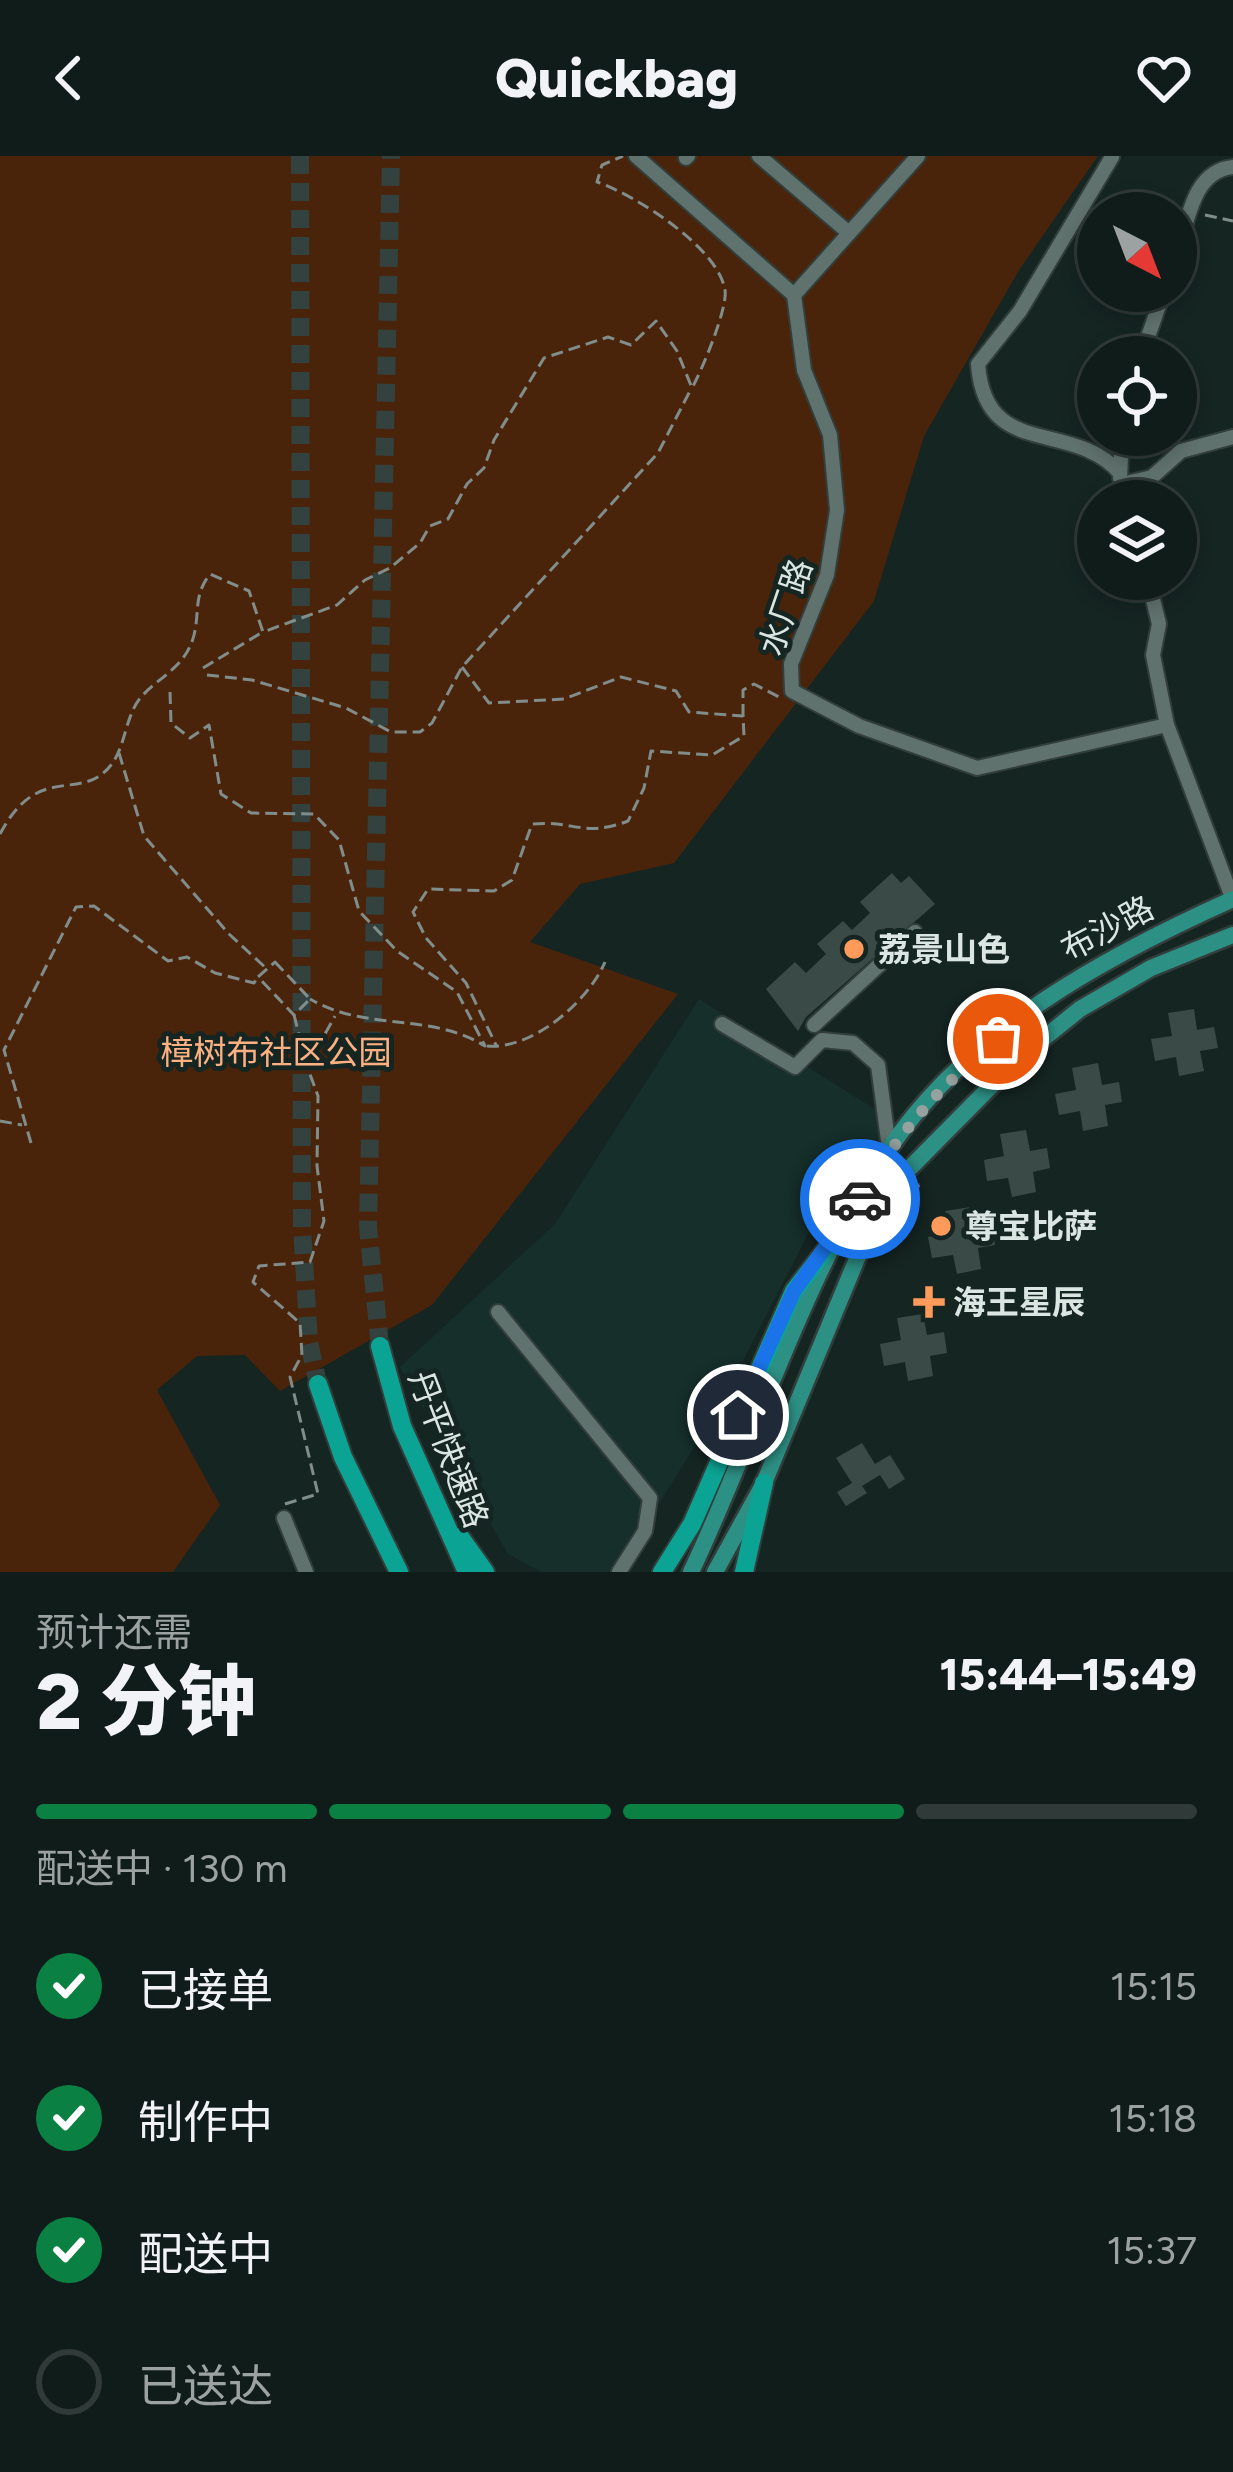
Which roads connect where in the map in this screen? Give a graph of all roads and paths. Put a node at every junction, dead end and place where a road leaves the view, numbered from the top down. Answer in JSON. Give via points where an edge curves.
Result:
{"nodes":[{"id":1,"x":623,"y":156,"type":"edge"},
{"id":2,"x":636,"y":156,"type":"edge"},
{"id":3,"x":759,"y":156,"type":"edge"},
{"id":4,"x":918,"y":156,"type":"edge"},
{"id":5,"x":1112,"y":157,"type":"edge"},
{"id":6,"x":1233,"y":167,"type":"edge"},
{"id":7,"x":1197,"y":196,"type":"edge"},
{"id":8,"x":1197,"y":212,"type":"edge"},
{"id":9,"x":1233,"y":221,"type":"edge"},
{"id":10,"x":849,"y":233,"type":"junction"},
{"id":11,"x":794,"y":295,"type":"junction"},
{"id":12,"x":692,"y":388,"type":"junction"},
{"id":13,"x":1233,"y":437,"type":"edge"},
{"id":14,"x":1122,"y":456,"type":"edge"},
{"id":15,"x":1121,"y":479,"type":"junction"},
{"id":16,"x":1153,"y":600,"type":"edge"},
{"id":17,"x":263,"y":632,"type":"junction"},
{"id":18,"x":462,"y":667,"type":"junction"},
{"id":19,"x":202,"y":668,"type":"dead end"},
{"id":20,"x":206,"y":675,"type":"dead end"},
{"id":21,"x":170,"y":692,"type":"dead end"},
{"id":22,"x":800,"y":698,"type":"junction"},
{"id":23,"x":743,"y":716,"type":"junction"},
{"id":24,"x":1167,"y":725,"type":"junction"},
{"id":25,"x":118,"y":750,"type":"junction"},
{"id":26,"x":0,"y":834,"type":"edge"},
{"id":27,"x":1233,"y":899,"type":"edge"},
{"id":28,"x":915,"y":932,"type":"dead end"},
{"id":29,"x":1233,"y":934,"type":"edge"},
{"id":30,"x":1136,"y":943,"type":"junction"},
{"id":31,"x":605,"y":962,"type":"dead end"},
{"id":32,"x":267,"y":968,"type":"junction"},
{"id":33,"x":1151,"y":968,"type":"junction"},
{"id":34,"x":258,"y":977,"type":"junction"},
{"id":35,"x":310,"y":999,"type":"junction"},
{"id":36,"x":336,"y":1014,"type":"junction"},
{"id":37,"x":294,"y":1015,"type":"junction"},
{"id":38,"x":722,"y":1024,"type":"dead end"},
{"id":39,"x":814,"y":1025,"type":"dead end"},
{"id":40,"x":485,"y":1046,"type":"junction"},
{"id":41,"x":497,"y":1047,"type":"junction"},
{"id":42,"x":307,"y":1066,"type":"junction"},
{"id":43,"x":0,"y":1121,"type":"edge"},
{"id":44,"x":24,"y":1126,"type":"junction"},
{"id":45,"x":32,"y":1143,"type":"dead end"},
{"id":46,"x":889,"y":1148,"type":"junction"},
{"id":47,"x":871,"y":1158,"type":"dead end"},
{"id":48,"x":843,"y":1228,"type":"junction"},
{"id":49,"x":885,"y":1239,"type":"dead end"},
{"id":50,"x":498,"y":1312,"type":"dead end"},
{"id":51,"x":380,"y":1346,"type":"tunnel mouth"},
{"id":52,"x":318,"y":1384,"type":"tunnel mouth"},
{"id":53,"x":343,"y":1457,"type":"junction"},
{"id":54,"x":764,"y":1483,"type":"junction"},
{"id":55,"x":426,"y":1484,"type":"junction"},
{"id":56,"x":284,"y":1518,"type":"joint"},
{"id":57,"x":306,"y":1572,"type":"edge"},
{"id":58,"x":385,"y":1572,"type":"edge"},
{"id":59,"x":399,"y":1572,"type":"edge"},
{"id":60,"x":467,"y":1572,"type":"edge"},
{"id":61,"x":485,"y":1572,"type":"edge"},
{"id":62,"x":619,"y":1572,"type":"edge"},
{"id":63,"x":662,"y":1572,"type":"edge"},
{"id":64,"x":691,"y":1572,"type":"edge"},
{"id":65,"x":715,"y":1572,"type":"edge"},
{"id":66,"x":744,"y":1572,"type":"edge"}],
"edges":[{"from":1,"to":12,"type":"path","via":[[602,165],[597,182],[653,209],[722,276],[727,297]]},
{"from":2,"to":11,"type":"street"},
{"from":3,"to":10,"type":"street"},
{"from":4,"to":10,"type":"street"},
{"from":5,"to":15,"type":"street","via":[[1020,311],[978,364],[985,404],[1001,422],[1095,455]]},
{"from":6,"to":7,"type":"street","via":[[1214,169]]},
{"from":8,"to":9,"type":"path"},
{"from":10,"to":11,"type":"street"},
{"from":11,"to":22,"type":"street","name":"水厂路","via":[[804,370],[830,436],[837,510],[827,575],[791,664],[788,680]]},
{"from":12,"to":17,"type":"path","via":[[656,321],[631,345],[608,338],[544,358],[448,519],[337,604]]},
{"from":12,"to":18,"type":"path","via":[[658,453]]},
{"from":13,"to":15,"type":"street","via":[[1180,451],[1152,477]]},
{"from":14,"to":15,"type":"street"},
{"from":16,"to":24,"type":"street","via":[[1153,655]]},
{"from":17,"to":19,"type":"path"},
{"from":17,"to":25,"type":"path","via":[[248,591],[209,574],[183,659],[142,697]]},
{"from":18,"to":20,"type":"path","via":[[420,732],[391,732],[346,708]]},
{"from":18,"to":23,"type":"path","via":[[489,703],[564,699],[621,677],[676,691],[689,712]]},
{"from":21,"to":40,"type":"path","via":[[171,723],[190,738],[209,725],[221,794],[251,813],[314,814],[339,840],[359,911],[397,951],[458,992]]},
{"from":22,"to":23,"type":"path","via":[[791,706],[754,684],[743,690]]},
{"from":22,"to":24,"type":"street","name":"水厂路","via":[[977,768]]},
{"from":23,"to":41,"type":"path","via":[[744,736],[712,755],[651,752],[628,821],[595,834],[532,824],[512,880],[494,890],[428,889],[413,912],[466,982]]},
{"from":24,"to":27,"type":"street"},
{"from":25,"to":26,"type":"path","via":[[107,770],[15,804]]},
{"from":25,"to":32,"type":"path","via":[[144,836]]},
{"from":27,"to":30,"type":"main road","name":"布沙路"},
{"from":28,"to":39,"type":"street"},
{"from":29,"to":33,"type":"main road","name":"布沙路"},
{"from":30,"to":33,"type":"main road"},
{"from":30,"to":46,"type":"main road","name":"布沙路","via":[[1064,985],[982,1051],[938,1088]]},
{"from":31,"to":41,"type":"path","via":[[542,1032]]},
{"from":32,"to":34,"type":"path"},
{"from":32,"to":35,"type":"path","via":[[274,962]]},
{"from":33,"to":54,"type":"main road","name":"布沙路","via":[[1080,1009],[1018,1059],[902,1176],[861,1249]]},
{"from":34,"to":37,"type":"path"},
{"from":34,"to":44,"type":"path","via":[[254,983],[215,973],[187,957],[167,961],[94,906],[76,907],[4,1050]]},
{"from":35,"to":36,"type":"path"},
{"from":35,"to":37,"type":"path"},
{"from":36,"to":40,"type":"path","via":[[397,1025],[435,1022]]},
{"from":36,"to":42,"type":"path"},
{"from":37,"to":42,"type":"path"},
{"from":38,"to":46,"type":"street","via":[[795,1067],[822,1040],[854,1043],[878,1066]]},
{"from":40,"to":41,"type":"path"},
{"from":42,"to":56,"type":"path","via":[[318,1096],[324,1221],[310,1262],[259,1266],[253,1282],[300,1323],[302,1355],[290,1377],[318,1494],[279,1505]]},
{"from":43,"to":44,"type":"path"},
{"from":44,"to":45,"type":"path"},
{"from":46,"to":48,"type":"main road","name":"布沙路"},
{"from":47,"to":49,"type":"path","bridge":true,"via":[[920,1185]]},
{"from":48,"to":63,"type":"highway","via":[[794,1291],[692,1524]]},
{"from":48,"to":64,"type":"main road","name":"布沙路"},
{"from":50,"to":62,"type":"street","via":[[650,1498],[646,1531]]},
{"from":51,"to":55,"type":"highway","name":"丹平快速路"},
{"from":52,"to":53,"type":"highway"},
{"from":53,"to":58,"type":"highway"},
{"from":53,"to":59,"type":"highway"},
{"from":54,"to":65,"type":"main road","name":"布沙路"},
{"from":54,"to":66,"type":"highway"},
{"from":55,"to":60,"type":"highway","name":"丹平快速路"},
{"from":55,"to":61,"type":"highway"},
{"from":56,"to":57,"type":"street"}]}
